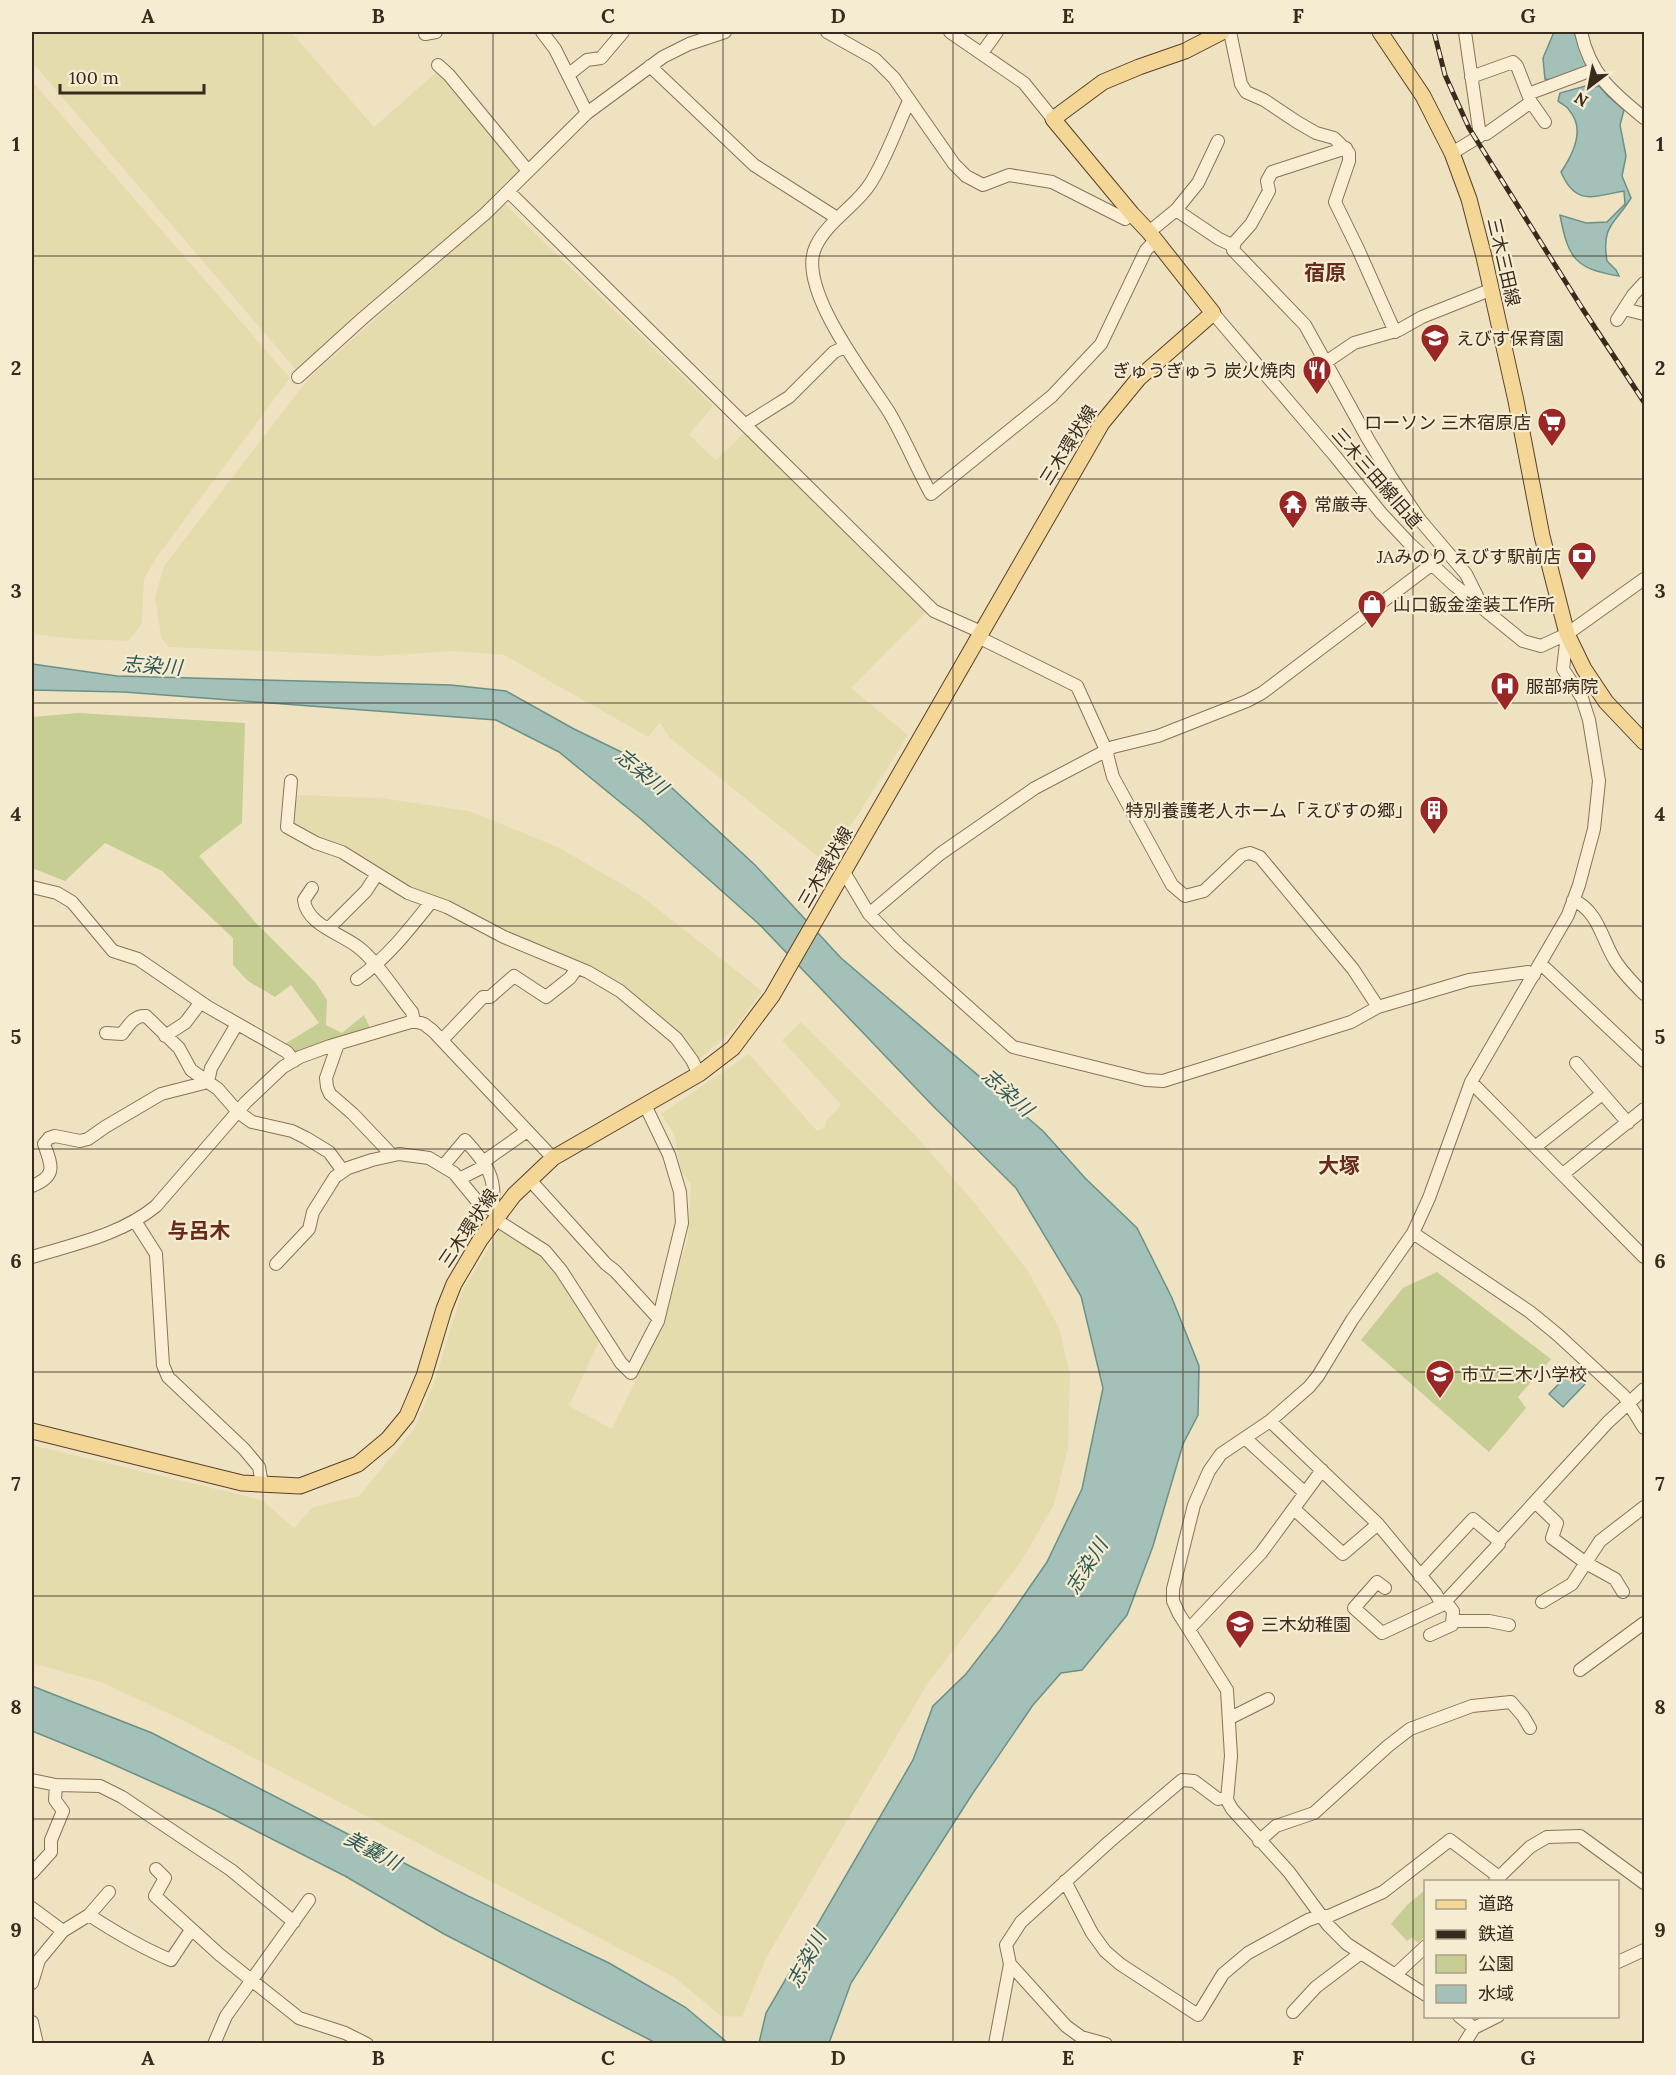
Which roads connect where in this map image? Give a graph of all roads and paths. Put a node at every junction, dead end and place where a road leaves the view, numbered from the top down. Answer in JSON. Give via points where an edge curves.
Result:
{"nodes":[{"id":1,"x":542,"y":32,"type":"edge"},
{"id":2,"x":623,"y":32,"type":"edge"},
{"id":3,"x":725,"y":32,"type":"edge"},
{"id":4,"x":827,"y":32,"type":"edge"},
{"id":5,"x":950,"y":32,"type":"edge"},
{"id":6,"x":997,"y":32,"type":"edge"},
{"id":7,"x":1222,"y":32,"type":"edge"},
{"id":8,"x":1230,"y":32,"type":"edge"},
{"id":9,"x":1380,"y":32,"type":"edge"},
{"id":10,"x":1465,"y":32,"type":"edge"},
{"id":11,"x":1581,"y":32,"type":"edge"},
{"id":12,"x":982,"y":53,"type":"junction"},
{"id":13,"x":438,"y":65,"type":"dead end"},
{"id":14,"x":650,"y":66,"type":"junction"},
{"id":15,"x":1595,"y":69,"type":"junction"},
{"id":16,"x":568,"y":75,"type":"junction"},
{"id":17,"x":1471,"y":77,"type":"junction"},
{"id":18,"x":1530,"y":98,"type":"junction"},
{"id":19,"x":909,"y":101,"type":"junction"},
{"id":20,"x":587,"y":113,"type":"junction"},
{"id":21,"x":1644,"y":118,"type":"edge"},
{"id":22,"x":1053,"y":119,"type":"junction"},
{"id":23,"x":1545,"y":122,"type":"dead end"},
{"id":24,"x":1480,"y":133,"type":"junction"},
{"id":25,"x":1218,"y":141,"type":"dead end"},
{"id":26,"x":1346,"y":148,"type":"junction"},
{"id":27,"x":1452,"y":153,"type":"junction"},
{"id":28,"x":528,"y":171,"type":"junction"},
{"id":29,"x":509,"y":192,"type":"junction"},
{"id":30,"x":1176,"y":210,"type":"junction"},
{"id":31,"x":1132,"y":214,"type":"junction"},
{"id":32,"x":837,"y":218,"type":"junction"},
{"id":33,"x":1152,"y":236,"type":"junction"},
{"id":34,"x":1234,"y":246,"type":"junction"},
{"id":35,"x":1644,"y":283,"type":"edge"},
{"id":36,"x":1491,"y":290,"type":"junction"},
{"id":37,"x":1213,"y":313,"type":"junction"},
{"id":38,"x":1644,"y":314,"type":"edge"},
{"id":39,"x":1395,"y":332,"type":"junction"},
{"id":40,"x":845,"y":347,"type":"junction"},
{"id":41,"x":1326,"y":362,"type":"junction"},
{"id":42,"x":298,"y":377,"type":"dead end"},
{"id":43,"x":746,"y":424,"type":"junction"},
{"id":44,"x":1431,"y":565,"type":"junction"},
{"id":45,"x":1644,"y":579,"type":"edge"},
{"id":46,"x":1473,"y":601,"type":"junction"},
{"id":47,"x":1567,"y":634,"type":"junction"},
{"id":48,"x":979,"y":635,"type":"junction"},
{"id":49,"x":1644,"y":742,"type":"edge"},
{"id":50,"x":1106,"y":750,"type":"junction"},
{"id":51,"x":291,"y":781,"type":"dead end"},
{"id":52,"x":844,"y":872,"type":"junction"},
{"id":53,"x":377,"y":874,"type":"junction"},
{"id":54,"x":32,"y":887,"type":"edge"},
{"id":55,"x":312,"y":888,"type":"dead end"},
{"id":56,"x":1574,"y":900,"type":"junction"},
{"id":57,"x":431,"y":902,"type":"junction"},
{"id":58,"x":869,"y":914,"type":"junction"},
{"id":59,"x":328,"y":929,"type":"junction"},
{"id":60,"x":375,"y":966,"type":"junction"},
{"id":61,"x":578,"y":968,"type":"junction"},
{"id":62,"x":1538,"y":970,"type":"junction"},
{"id":63,"x":357,"y":979,"type":"dead end"},
{"id":64,"x":1644,"y":994,"type":"edge"},
{"id":65,"x":201,"y":1002,"type":"junction"},
{"id":66,"x":1378,"y":1007,"type":"junction"},
{"id":67,"x":414,"y":1021,"type":"junction"},
{"id":68,"x":237,"y":1024,"type":"junction"},
{"id":69,"x":106,"y":1033,"type":"dead end"},
{"id":70,"x":165,"y":1036,"type":"junction"},
{"id":71,"x":442,"y":1040,"type":"junction"},
{"id":72,"x":338,"y":1044,"type":"junction"},
{"id":73,"x":1644,"y":1060,"type":"edge"},
{"id":74,"x":294,"y":1061,"type":"junction"},
{"id":75,"x":1576,"y":1063,"type":"dead end"},
{"id":76,"x":699,"y":1074,"type":"junction"},
{"id":77,"x":208,"y":1082,"type":"junction"},
{"id":78,"x":1471,"y":1082,"type":"junction"},
{"id":79,"x":1602,"y":1094,"type":"junction"},
{"id":80,"x":645,"y":1106,"type":"junction"},
{"id":81,"x":238,"y":1112,"type":"junction"},
{"id":82,"x":1643,"y":1114,"type":"edge"},
{"id":83,"x":1628,"y":1123,"type":"junction"},
{"id":84,"x":527,"y":1131,"type":"junction"},
{"id":85,"x":1535,"y":1147,"type":"junction"},
{"id":86,"x":392,"y":1155,"type":"junction"},
{"id":87,"x":553,"y":1158,"type":"junction"},
{"id":88,"x":484,"y":1164,"type":"junction"},
{"id":89,"x":444,"y":1165,"type":"junction"},
{"id":90,"x":343,"y":1171,"type":"junction"},
{"id":91,"x":1563,"y":1174,"type":"junction"},
{"id":92,"x":459,"y":1179,"type":"junction"},
{"id":93,"x":530,"y":1180,"type":"junction"},
{"id":94,"x":32,"y":1186,"type":"edge"},
{"id":95,"x":495,"y":1214,"type":"junction"},
{"id":96,"x":135,"y":1221,"type":"junction"},
{"id":97,"x":1413,"y":1233,"type":"junction"},
{"id":98,"x":32,"y":1257,"type":"edge"},
{"id":99,"x":1644,"y":1257,"type":"edge"},
{"id":100,"x":276,"y":1264,"type":"dead end"},
{"id":101,"x":658,"y":1318,"type":"junction"},
{"id":102,"x":1644,"y":1389,"type":"edge"},
{"id":103,"x":1630,"y":1402,"type":"junction"},
{"id":104,"x":1270,"y":1421,"type":"junction"},
{"id":105,"x":1644,"y":1428,"type":"edge"},
{"id":106,"x":32,"y":1431,"type":"edge"},
{"id":107,"x":1245,"y":1438,"type":"junction"},
{"id":108,"x":1322,"y":1470,"type":"junction"},
{"id":109,"x":262,"y":1484,"type":"junction"},
{"id":110,"x":1305,"y":1493,"type":"junction"},
{"id":111,"x":1535,"y":1502,"type":"junction"},
{"id":112,"x":1644,"y":1507,"type":"edge"},
{"id":113,"x":1293,"y":1509,"type":"junction"},
{"id":114,"x":1378,"y":1524,"type":"junction"},
{"id":115,"x":1499,"y":1541,"type":"junction"},
{"id":116,"x":1586,"y":1563,"type":"junction"},
{"id":117,"x":1420,"y":1576,"type":"junction"},
{"id":118,"x":1385,"y":1588,"type":"dead end"},
{"id":119,"x":1623,"y":1592,"type":"dead end"},
{"id":120,"x":1542,"y":1602,"type":"dead end"},
{"id":121,"x":1443,"y":1603,"type":"junction"},
{"id":122,"x":1452,"y":1621,"type":"junction"},
{"id":123,"x":1644,"y":1623,"type":"edge"},
{"id":124,"x":1509,"y":1624,"type":"dead end"},
{"id":125,"x":1189,"y":1629,"type":"junction"},
{"id":126,"x":1430,"y":1635,"type":"dead end"},
{"id":127,"x":1580,"y":1670,"type":"dead end"},
{"id":128,"x":1268,"y":1699,"type":"dead end"},
{"id":129,"x":1230,"y":1718,"type":"junction"},
{"id":130,"x":1530,"y":1728,"type":"dead end"},
{"id":131,"x":32,"y":1780,"type":"edge"},
{"id":132,"x":56,"y":1785,"type":"junction"},
{"id":133,"x":1227,"y":1797,"type":"junction"},
{"id":134,"x":1259,"y":1841,"type":"junction"},
{"id":135,"x":156,"y":1869,"type":"dead end"},
{"id":136,"x":32,"y":1874,"type":"edge"},
{"id":137,"x":1497,"y":1879,"type":"edge"},
{"id":138,"x":1065,"y":1881,"type":"junction"},
{"id":139,"x":1644,"y":1883,"type":"edge"},
{"id":140,"x":109,"y":1892,"type":"dead end"},
{"id":141,"x":309,"y":1900,"type":"dead end"},
{"id":142,"x":32,"y":1908,"type":"edge"},
{"id":143,"x":89,"y":1915,"type":"junction"},
{"id":144,"x":1320,"y":1916,"type":"junction"},
{"id":145,"x":294,"y":1922,"type":"junction"},
{"id":146,"x":63,"y":1930,"type":"junction"},
{"id":147,"x":191,"y":1930,"type":"junction"},
{"id":148,"x":1424,"y":1947,"type":"edge"},
{"id":149,"x":1644,"y":1950,"type":"edge"},
{"id":150,"x":1361,"y":1953,"type":"junction"},
{"id":151,"x":1619,"y":1961,"type":"edge"},
{"id":152,"x":1010,"y":1964,"type":"junction"},
{"id":153,"x":1395,"y":1975,"type":"junction"},
{"id":154,"x":252,"y":1980,"type":"junction"},
{"id":155,"x":32,"y":1983,"type":"edge"},
{"id":156,"x":1424,"y":1994,"type":"edge"},
{"id":157,"x":1293,"y":2012,"type":"dead end"},
{"id":158,"x":1462,"y":2018,"type":"edge"},
{"id":159,"x":1494,"y":2018,"type":"edge"},
{"id":160,"x":32,"y":2022,"type":"edge"},
{"id":161,"x":1474,"y":2028,"type":"junction"},
{"id":162,"x":36,"y":2043,"type":"edge"},
{"id":163,"x":214,"y":2043,"type":"edge"},
{"id":164,"x":367,"y":2043,"type":"edge"},
{"id":165,"x":995,"y":2043,"type":"edge"},
{"id":166,"x":1106,"y":2043,"type":"edge"},
{"id":167,"x":1464,"y":2043,"type":"edge"}],
"edges":[{"from":1,"to":16,"type":"street"},
{"from":2,"to":16,"type":"street","via":[[601,58],[587,60]]},
{"from":3,"to":14,"type":"street","via":[[689,44]]},
{"from":4,"to":19,"type":"street","via":[[875,59]]},
{"from":5,"to":12,"type":"street"},
{"from":6,"to":12,"type":"street"},
{"from":7,"to":22,"type":"main road","via":[[1185,51],[1103,81]]},
{"from":8,"to":26,"type":"street","via":[[1246,92]]},
{"from":9,"to":27,"type":"main road","name":"三木三田線","via":[[1423,96]]},
{"from":10,"to":17,"type":"street"},
{"from":11,"to":15,"type":"street"},
{"from":12,"to":22,"type":"street","via":[[1024,83]]},
{"from":13,"to":28,"type":"street"},
{"from":14,"to":20,"type":"street"},
{"from":14,"to":32,"type":"street","via":[[753,165]]},
{"from":15,"to":18,"type":"street"},
{"from":15,"to":21,"type":"street","via":[[1612,92]]},
{"from":16,"to":20,"type":"street"},
{"from":17,"to":18,"type":"street","via":[[1513,62]]},
{"from":17,"to":24,"type":"street"},
{"from":18,"to":23,"type":"street"},
{"from":18,"to":24,"type":"street","via":[[1485,134]]},
{"from":19,"to":31,"type":"street","via":[[954,164],[983,185],[1009,175],[1052,182],[1125,219]]},
{"from":19,"to":32,"type":"street","via":[[871,184]]},
{"from":20,"to":28,"type":"street"},
{"from":22,"to":31,"type":"main road"},
{"from":24,"to":27,"type":"street"},
{"from":25,"to":30,"type":"street","via":[[1203,176]]},
{"from":26,"to":34,"type":"street","via":[[1272,172],[1267,181],[1269,191]]},
{"from":26,"to":39,"type":"street","via":[[1349,161],[1335,202]]},
{"from":27,"to":36,"type":"main road","name":"三木三田線","via":[[1469,199]]},
{"from":28,"to":29,"type":"street"},
{"from":29,"to":42,"type":"street"},
{"from":29,"to":43,"type":"street"},
{"from":30,"to":33,"type":"street"},
{"from":30,"to":34,"type":"street"},
{"from":31,"to":33,"type":"main road"},
{"from":32,"to":40,"type":"street","via":[[815,247],[812,272],[830,323]]},
{"from":33,"to":37,"type":"main road"},
{"from":33,"to":40,"type":"street","via":[[1101,344],[1052,396],[931,494],[888,412]]},
{"from":34,"to":41,"type":"street","via":[[1240,259],[1305,325]]},
{"from":35,"to":38,"type":"street","via":[[1621,315]]},
{"from":36,"to":39,"type":"street"},
{"from":36,"to":47,"type":"main road","name":"三木三田線","via":[[1542,536]]},
{"from":37,"to":44,"type":"street","name":"三木三田線旧道","via":[[1381,513]]},
{"from":37,"to":48,"type":"main road","name":"三木環状線","via":[[1139,378],[1102,423]]},
{"from":39,"to":41,"type":"street","via":[[1354,343]]},
{"from":40,"to":43,"type":"street","via":[[834,352],[789,397]]},
{"from":41,"to":46,"type":"street","via":[[1368,439],[1420,520],[1466,574],[1477,596]]},
{"from":43,"to":48,"type":"street","via":[[934,610]]},
{"from":44,"to":46,"type":"street","name":"三木三田線旧道"},
{"from":44,"to":50,"type":"street","via":[[1262,693],[1158,736]]},
{"from":45,"to":47,"type":"street","name":"三木三田線旧道"},
{"from":46,"to":47,"type":"street","name":"三木三田線旧道","via":[[1523,640],[1541,646]]},
{"from":47,"to":49,"type":"main road","name":"三木三田線","via":[[1605,702]]},
{"from":47,"to":56,"type":"street","via":[[1563,669],[1582,698],[1599,781],[1594,830]]},
{"from":48,"to":50,"type":"street","via":[[1077,686]]},
{"from":48,"to":52,"type":"main road","name":"三木環状線"},
{"from":50,"to":58,"type":"street","via":[[989,818]]},
{"from":50,"to":66,"type":"street","via":[[1113,777],[1172,885],[1185,896],[1204,891],[1242,855],[1260,857],[1353,969]]},
{"from":51,"to":53,"type":"street","via":[[287,827],[342,852]]},
{"from":52,"to":58,"type":"street"},
{"from":52,"to":76,"type":"main road","name":"三木環状線","via":[[780,982],[733,1048]]},
{"from":53,"to":57,"type":"street"},
{"from":53,"to":59,"type":"street","via":[[366,891]]},
{"from":54,"to":65,"type":"street","via":[[57,893],[72,902],[113,951],[138,959]]},
{"from":55,"to":59,"type":"street","via":[[304,900],[305,906]]},
{"from":56,"to":62,"type":"street"},
{"from":56,"to":64,"type":"street","via":[[1589,910],[1615,960]]},
{"from":57,"to":60,"type":"street"},
{"from":57,"to":61,"type":"street"},
{"from":58,"to":66,"type":"street","via":[[1013,1047],[1146,1080],[1162,1081],[1278,1046],[1351,1022]]},
{"from":59,"to":60,"type":"street","via":[[359,947]]},
{"from":60,"to":63,"type":"street"},
{"from":60,"to":67,"type":"street","via":[[412,1012]]},
{"from":61,"to":71,"type":"street","via":[[546,997],[514,976],[490,997],[483,997]]},
{"from":61,"to":76,"type":"street","via":[[620,991],[676,1038]]},
{"from":62,"to":66,"type":"street","via":[[1470,980]]},
{"from":62,"to":73,"type":"street"},
{"from":62,"to":78,"type":"street"},
{"from":65,"to":68,"type":"street"},
{"from":65,"to":70,"type":"street","via":[[185,1023]]},
{"from":67,"to":71,"type":"street","via":[[424,1024]]},
{"from":67,"to":72,"type":"street"},
{"from":68,"to":74,"type":"street","via":[[287,1052]]},
{"from":68,"to":77,"type":"street","via":[[211,1068]]},
{"from":69,"to":70,"type":"street","via":[[122,1034],[139,1016],[146,1016]]},
{"from":70,"to":77,"type":"street","via":[[179,1048],[191,1070]]},
{"from":71,"to":84,"type":"street"},
{"from":72,"to":74,"type":"street"},
{"from":72,"to":86,"type":"street","via":[[326,1078],[330,1094]]},
{"from":74,"to":81,"type":"street"},
{"from":75,"to":79,"type":"street"},
{"from":76,"to":80,"type":"main road","name":"三木環状線"},
{"from":77,"to":81,"type":"street"},
{"from":77,"to":94,"type":"street","via":[[161,1094],[88,1139],[49,1138],[44,1144],[51,1171],[44,1181]]},
{"from":78,"to":85,"type":"street"},
{"from":78,"to":97,"type":"street"},
{"from":79,"to":83,"type":"street"},
{"from":79,"to":85,"type":"street"},
{"from":80,"to":87,"type":"main road","name":"三木環状線"},
{"from":80,"to":101,"type":"street","via":[[669,1155],[680,1192],[682,1223]]},
{"from":81,"to":90,"type":"street","via":[[252,1122],[306,1138],[329,1152]]},
{"from":81,"to":96,"type":"street","via":[[156,1206]]},
{"from":82,"to":83,"type":"street"},
{"from":83,"to":91,"type":"street"},
{"from":84,"to":87,"type":"street"},
{"from":84,"to":88,"type":"street"},
{"from":85,"to":91,"type":"street"},
{"from":86,"to":89,"type":"street","via":[[413,1154]]},
{"from":86,"to":90,"type":"street"},
{"from":87,"to":93,"type":"main road","name":"三木環状線"},
{"from":88,"to":89,"type":"street","via":[[465,1140]]},
{"from":88,"to":92,"type":"street"},
{"from":88,"to":95,"type":"street","via":[[494,1183]]},
{"from":89,"to":92,"type":"street"},
{"from":90,"to":100,"type":"street","via":[[334,1177],[313,1212],[309,1228]]},
{"from":91,"to":99,"type":"street"},
{"from":92,"to":95,"type":"street","via":[[477,1201]]},
{"from":93,"to":95,"type":"main road","name":"三木環状線"},
{"from":93,"to":101,"type":"street"},
{"from":95,"to":101,"type":"street","via":[[545,1251],[631,1373]]},
{"from":95,"to":109,"type":"main road","name":"三木環状線","via":[[454,1284],[424,1376],[406,1416],[388,1439],[358,1464],[300,1486]]},
{"from":96,"to":98,"type":"street"},
{"from":96,"to":109,"type":"street","via":[[156,1254],[163,1365],[168,1377],[244,1449],[259,1467]]},
{"from":97,"to":103,"type":"street","via":[[1530,1312]]},
{"from":97,"to":104,"type":"street","via":[[1318,1376]]},
{"from":102,"to":103,"type":"street"},
{"from":103,"to":105,"type":"street"},
{"from":103,"to":111,"type":"street"},
{"from":104,"to":107,"type":"street"},
{"from":104,"to":108,"type":"street"},
{"from":106,"to":109,"type":"main road","name":"三木環状線"},
{"from":107,"to":110,"type":"street"},
{"from":107,"to":125,"type":"street","via":[[1221,1454],[1194,1505],[1173,1589],[1173,1601]]},
{"from":108,"to":110,"type":"street"},
{"from":108,"to":114,"type":"street"},
{"from":110,"to":113,"type":"street"},
{"from":111,"to":115,"type":"street"},
{"from":111,"to":116,"type":"street","via":[[1557,1523],[1552,1538]]},
{"from":112,"to":116,"type":"street","via":[[1600,1541]]},
{"from":113,"to":114,"type":"street","via":[[1343,1554]]},
{"from":113,"to":125,"type":"street","via":[[1261,1553]]},
{"from":114,"to":117,"type":"street"},
{"from":115,"to":117,"type":"street","via":[[1473,1519]]},
{"from":115,"to":121,"type":"street"},
{"from":116,"to":119,"type":"street","via":[[1615,1579]]},
{"from":116,"to":120,"type":"street","via":[[1572,1584]]},
{"from":117,"to":121,"type":"street"},
{"from":118,"to":121,"type":"street","via":[[1377,1582],[1354,1608],[1382,1633]]},
{"from":121,"to":122,"type":"street","via":[[1453,1611]]},
{"from":122,"to":124,"type":"street"},
{"from":122,"to":126,"type":"street","via":[[1452,1625]]},
{"from":123,"to":127,"type":"street"},
{"from":125,"to":129,"type":"street","via":[[1227,1690]]},
{"from":128,"to":129,"type":"street"},
{"from":129,"to":133,"type":"street","via":[[1232,1756]]},
{"from":130,"to":134,"type":"street","via":[[1510,1702],[1472,1706],[1410,1729],[1314,1814],[1276,1826]]},
{"from":131,"to":132,"type":"street"},
{"from":132,"to":136,"type":"street","via":[[55,1800],[63,1811],[51,1840],[51,1852]]},
{"from":132,"to":145,"type":"street","via":[[100,1786],[122,1797],[231,1870]]},
{"from":133,"to":134,"type":"street","via":[[1232,1809]]},
{"from":133,"to":138,"type":"street","via":[[1218,1799],[1194,1781],[1182,1780]]},
{"from":134,"to":144,"type":"street","via":[[1289,1872]]},
{"from":135,"to":147,"type":"street","via":[[165,1878],[154,1896]]},
{"from":137,"to":139,"type":"street","via":[[1530,1847],[1547,1838],[1580,1836]]},
{"from":137,"to":144,"type":"street","via":[[1450,1840],[1383,1892],[1329,1916]]},
{"from":138,"to":144,"type":"street","via":[[1105,1952],[1198,2015],[1223,1974],[1248,1953]]},
{"from":138,"to":152,"type":"street","via":[[1021,1922],[1011,1937],[1006,1945]]},
{"from":140,"to":143,"type":"street"},
{"from":141,"to":145,"type":"street"},
{"from":142,"to":146,"type":"street"},
{"from":143,"to":146,"type":"street"},
{"from":143,"to":147,"type":"street","via":[[171,1960]]},
{"from":144,"to":150,"type":"street"},
{"from":145,"to":154,"type":"street"},
{"from":146,"to":155,"type":"street","via":[[39,1960]]},
{"from":147,"to":154,"type":"street"},
{"from":148,"to":153,"type":"street"},
{"from":149,"to":151,"type":"street"},
{"from":150,"to":153,"type":"street"},
{"from":150,"to":157,"type":"street","via":[[1316,1987]]},
{"from":152,"to":165,"type":"street"},
{"from":152,"to":166,"type":"street","via":[[1066,2026],[1081,2037]]},
{"from":153,"to":156,"type":"street"},
{"from":154,"to":163,"type":"street","via":[[226,2016]]},
{"from":154,"to":164,"type":"street","via":[[298,2018]]},
{"from":158,"to":161,"type":"street"},
{"from":159,"to":161,"type":"street"},
{"from":160,"to":162,"type":"street"},
{"from":161,"to":167,"type":"street"}]}
